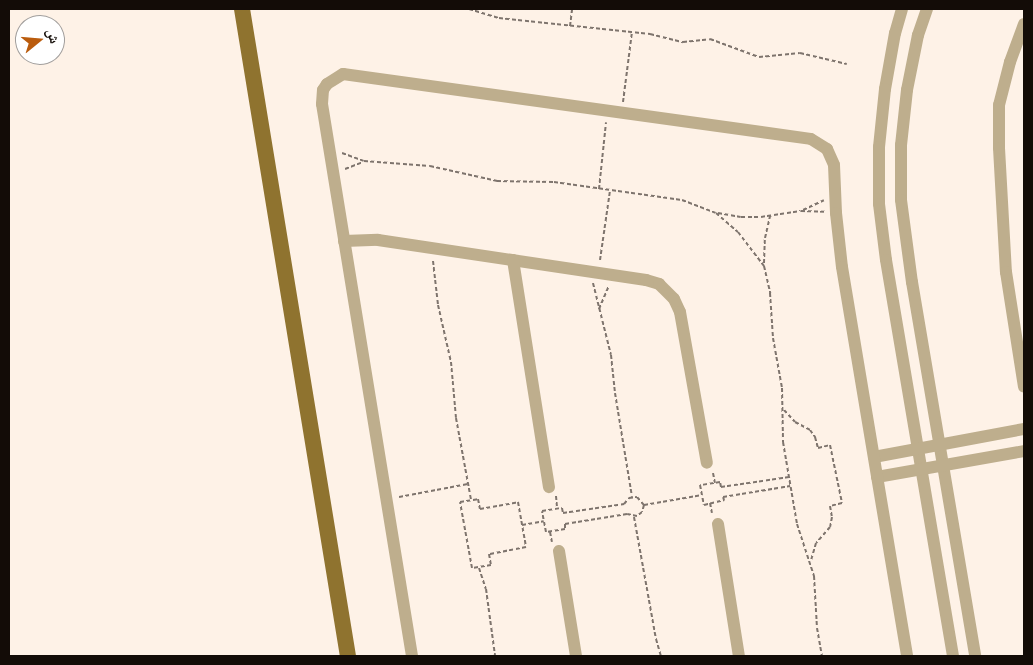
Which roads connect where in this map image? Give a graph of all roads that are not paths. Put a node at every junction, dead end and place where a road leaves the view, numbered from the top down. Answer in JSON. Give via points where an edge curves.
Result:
{"nodes":[{"id":1,"x":242,"y":9,"type":"edge"},
{"id":2,"x":902,"y":9,"type":"edge"},
{"id":3,"x":927,"y":9,"type":"edge"},
{"id":4,"x":1024,"y":24,"type":"edge"},
{"id":5,"x":344,"y":242,"type":"junction"},
{"id":6,"x":513,"y":260,"type":"junction"},
{"id":7,"x":1024,"y":387,"type":"edge"},
{"id":8,"x":1024,"y":428,"type":"edge"},
{"id":9,"x":939,"y":445,"type":"junction"},
{"id":10,"x":918,"y":449,"type":"junction"},
{"id":11,"x":1024,"y":451,"type":"edge"},
{"id":12,"x":874,"y":457,"type":"junction"},
{"id":13,"x":707,"y":463,"type":"dead end"},
{"id":14,"x":943,"y":466,"type":"junction"},
{"id":15,"x":922,"y":470,"type":"junction"},
{"id":16,"x":878,"y":478,"type":"junction"},
{"id":17,"x":549,"y":487,"type":"dead end"},
{"id":18,"x":718,"y":524,"type":"dead end"},
{"id":19,"x":559,"y":551,"type":"dead end"},
{"id":20,"x":348,"y":656,"type":"edge"},
{"id":21,"x":412,"y":656,"type":"edge"},
{"id":22,"x":576,"y":656,"type":"edge"},
{"id":23,"x":739,"y":656,"type":"edge"},
{"id":24,"x":907,"y":656,"type":"edge"},
{"id":25,"x":953,"y":656,"type":"edge"},
{"id":26,"x":975,"y":656,"type":"edge"}],
"edges":[{"from":1,"to":20,"type":"main road"},
{"from":2,"to":10,"type":"street","via":[[884,99],[879,147],[879,204]]},
{"from":3,"to":9,"type":"street","via":[[918,35],[907,90],[901,145],[901,200]]},
{"from":4,"to":7,"type":"street","via":[[999,105],[999,148],[1006,272]]},
{"from":5,"to":6,"type":"street","via":[[378,240]]},
{"from":5,"to":12,"type":"street","via":[[322,104],[323,90],[332,79],[343,74],[817,142],[827,149],[833,160],[836,213]]},
{"from":5,"to":21,"type":"street"},
{"from":6,"to":13,"type":"street","via":[[659,284],[670,293],[677,305]]},
{"from":6,"to":17,"type":"street"},
{"from":8,"to":9,"type":"street"},
{"from":9,"to":10,"type":"street"},
{"from":9,"to":14,"type":"street"},
{"from":10,"to":12,"type":"street"},
{"from":10,"to":15,"type":"street"},
{"from":11,"to":14,"type":"street"},
{"from":12,"to":16,"type":"street"},
{"from":14,"to":15,"type":"street"},
{"from":14,"to":26,"type":"street"},
{"from":15,"to":16,"type":"street"},
{"from":15,"to":25,"type":"street"},
{"from":16,"to":24,"type":"street"},
{"from":18,"to":23,"type":"street"},
{"from":19,"to":22,"type":"street"}]}
